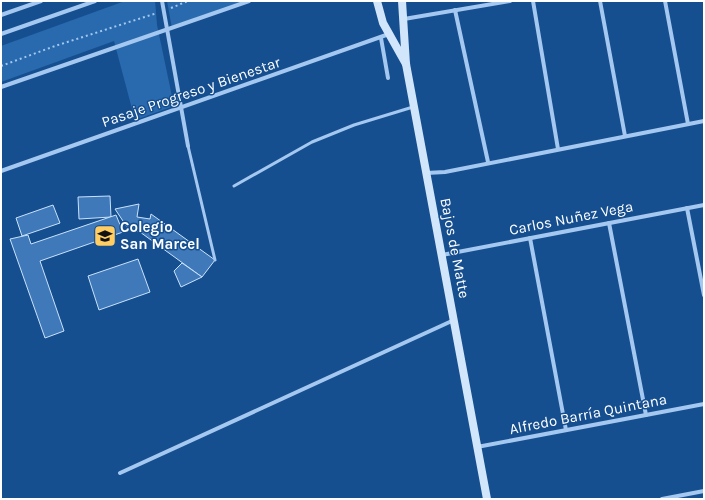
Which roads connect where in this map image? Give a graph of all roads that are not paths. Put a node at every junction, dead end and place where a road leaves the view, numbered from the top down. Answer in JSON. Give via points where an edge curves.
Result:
{"nodes":[{"id":1,"x":41,"y":1,"type":"edge"},
{"id":2,"x":95,"y":1,"type":"edge"},
{"id":3,"x":162,"y":1,"type":"edge"},
{"id":4,"x":250,"y":1,"type":"edge"},
{"id":5,"x":378,"y":1,"type":"edge"},
{"id":6,"x":402,"y":1,"type":"edge"},
{"id":7,"x":510,"y":1,"type":"edge"},
{"id":8,"x":533,"y":1,"type":"edge"},
{"id":9,"x":600,"y":1,"type":"edge"},
{"id":10,"x":665,"y":1,"type":"edge"},
{"id":11,"x":456,"y":10,"type":"junction"},
{"id":12,"x":1,"y":15,"type":"edge"},
{"id":13,"x":404,"y":19,"type":"junction"},
{"id":14,"x":167,"y":30,"type":"junction"},
{"id":15,"x":1,"y":34,"type":"edge"},
{"id":16,"x":389,"y":34,"type":"junction"},
{"id":17,"x":381,"y":38,"type":"junction"},
{"id":18,"x":406,"y":64,"type":"junction"},
{"id":19,"x":388,"y":78,"type":"dead end"},
{"id":20,"x":1,"y":87,"type":"edge"},
{"id":21,"x":414,"y":107,"type":"junction"},
{"id":22,"x":181,"y":108,"type":"junction"},
{"id":23,"x":704,"y":121,"type":"edge"},
{"id":24,"x":688,"y":124,"type":"junction"},
{"id":25,"x":625,"y":136,"type":"junction"},
{"id":26,"x":188,"y":146,"type":"joint"},
{"id":27,"x":558,"y":148,"type":"junction"},
{"id":28,"x":488,"y":162,"type":"junction"},
{"id":29,"x":1,"y":171,"type":"edge"},
{"id":30,"x":426,"y":174,"type":"junction"},
{"id":31,"x":234,"y":186,"type":"dead end"},
{"id":32,"x":704,"y":205,"type":"edge"},
{"id":33,"x":687,"y":208,"type":"junction"},
{"id":34,"x":609,"y":223,"type":"junction"},
{"id":35,"x":530,"y":238,"type":"junction"},
{"id":36,"x":442,"y":255,"type":"junction"},
{"id":37,"x":215,"y":260,"type":"dead end"},
{"id":38,"x":704,"y":295,"type":"edge"},
{"id":39,"x":454,"y":320,"type":"junction"},
{"id":40,"x":704,"y":404,"type":"edge"},
{"id":41,"x":646,"y":415,"type":"junction"},
{"id":42,"x":566,"y":430,"type":"junction"},
{"id":43,"x":477,"y":447,"type":"junction"},
{"id":44,"x":120,"y":473,"type":"dead end"},
{"id":45,"x":704,"y":491,"type":"edge"},
{"id":46,"x":487,"y":499,"type":"edge"},
{"id":47,"x":663,"y":499,"type":"edge"}],
"edges":[{"from":1,"to":12,"type":"street"},
{"from":2,"to":15,"type":"street"},
{"from":3,"to":14,"type":"street"},
{"from":4,"to":14,"type":"street"},
{"from":5,"to":16,"type":"main road","via":[[383,23]]},
{"from":6,"to":13,"type":"main road","name":"Bajos de Matte"},
{"from":7,"to":11,"type":"street"},
{"from":8,"to":27,"type":"street"},
{"from":9,"to":25,"type":"street"},
{"from":10,"to":24,"type":"street"},
{"from":11,"to":13,"type":"street"},
{"from":11,"to":28,"type":"street"},
{"from":13,"to":18,"type":"main road","name":"Bajos de Matte"},
{"from":14,"to":20,"type":"street"},
{"from":14,"to":22,"type":"street"},
{"from":16,"to":17,"type":"street","name":"Pasaje Progreso y Bienestar"},
{"from":16,"to":18,"type":"main road"},
{"from":17,"to":19,"type":"street"},
{"from":17,"to":22,"type":"street","name":"Pasaje Progreso y Bienestar"},
{"from":18,"to":21,"type":"main road","name":"Bajos de Matte"},
{"from":21,"to":30,"type":"main road","name":"Bajos de Matte"},
{"from":21,"to":31,"type":"lane","via":[[354,125],[312,142]]},
{"from":22,"to":26,"type":"street"},
{"from":22,"to":29,"type":"street","name":"Pasaje Progreso y Bienestar"},
{"from":23,"to":24,"type":"street"},
{"from":24,"to":25,"type":"street"},
{"from":25,"to":27,"type":"street"},
{"from":26,"to":37,"type":"lane"},
{"from":27,"to":28,"type":"street"},
{"from":28,"to":30,"type":"street"},
{"from":30,"to":36,"type":"main road","name":"Bajos de Matte"},
{"from":32,"to":33,"type":"street","name":"Carlos Nuñez Vega"},
{"from":33,"to":34,"type":"street","name":"Carlos Nuñez Vega"},
{"from":33,"to":38,"type":"street"},
{"from":34,"to":35,"type":"street","name":"Carlos Nuñez Vega"},
{"from":34,"to":41,"type":"street"},
{"from":35,"to":36,"type":"street","name":"Carlos Nuñez Vega"},
{"from":35,"to":42,"type":"street"},
{"from":36,"to":39,"type":"main road","name":"Bajos de Matte"},
{"from":39,"to":43,"type":"main road","name":"Bajos de Matte"},
{"from":39,"to":44,"type":"street"},
{"from":40,"to":41,"type":"street","name":"Alfredo Barría Quintana"},
{"from":41,"to":42,"type":"street","name":"Alfredo Barría Quintana"},
{"from":42,"to":43,"type":"street","name":"Alfredo Barría Quintana"},
{"from":43,"to":46,"type":"main road","name":"Bajos de Matte"},
{"from":45,"to":47,"type":"street"}]}
